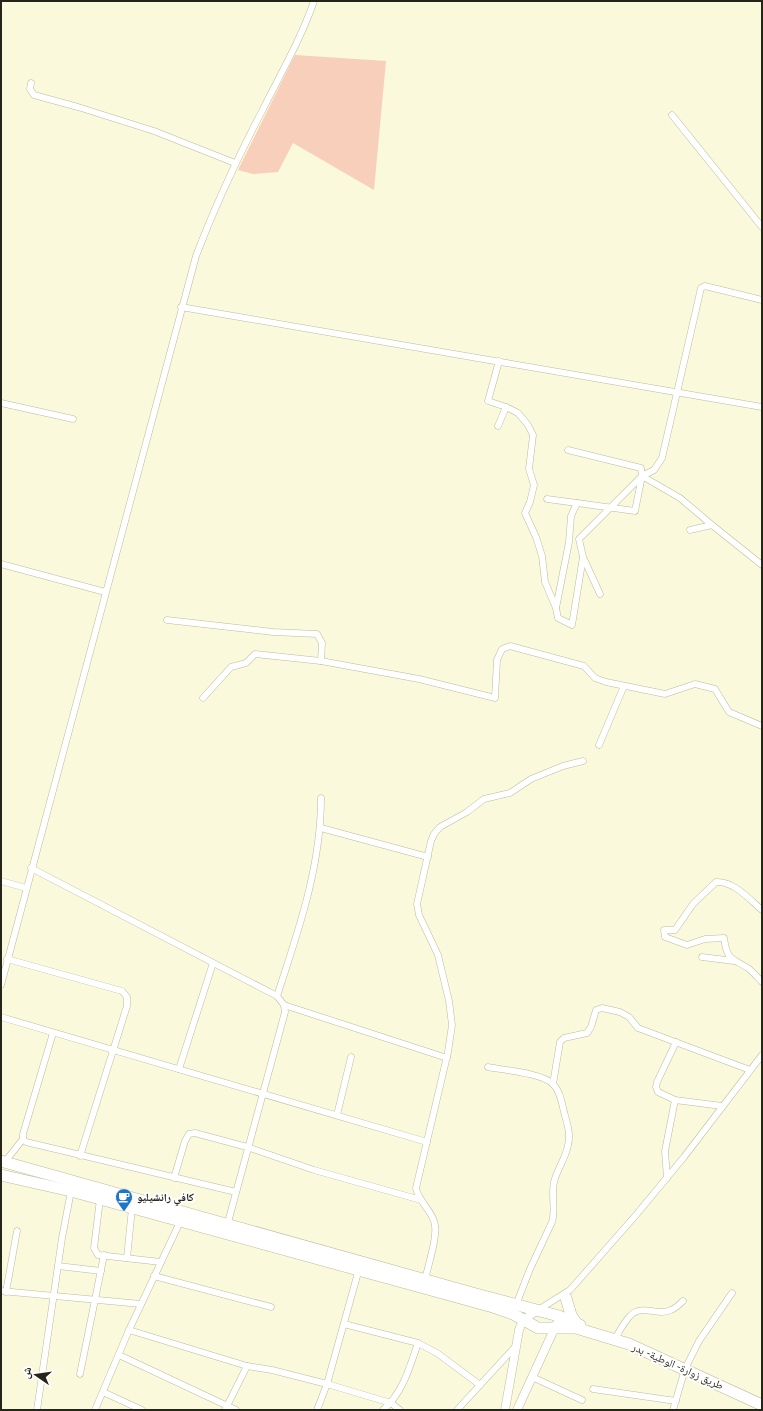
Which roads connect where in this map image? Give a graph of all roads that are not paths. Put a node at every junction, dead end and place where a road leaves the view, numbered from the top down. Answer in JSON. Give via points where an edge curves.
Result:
{"nodes":[{"id":1,"x":314,"y":1,"type":"edge"},
{"id":2,"x":31,"y":83,"type":"dead end"},
{"id":3,"x":672,"y":115,"type":"dead end"},
{"id":4,"x":235,"y":163,"type":"junction"},
{"id":5,"x":762,"y":227,"type":"edge"},
{"id":6,"x":762,"y":300,"type":"edge"},
{"id":7,"x":181,"y":307,"type":"junction"},
{"id":8,"x":499,"y":361,"type":"junction"},
{"id":9,"x":677,"y":394,"type":"junction"},
{"id":10,"x":1,"y":403,"type":"edge"},
{"id":11,"x":506,"y":407,"type":"junction"},
{"id":12,"x":762,"y":407,"type":"edge"},
{"id":13,"x":72,"y":419,"type":"dead end"},
{"id":14,"x":498,"y":426,"type":"dead end"},
{"id":15,"x":568,"y":450,"type":"dead end"},
{"id":16,"x":642,"y":476,"type":"junction"},
{"id":17,"x":546,"y":500,"type":"dead end"},
{"id":18,"x":577,"y":503,"type":"junction"},
{"id":19,"x":608,"y":508,"type":"junction"},
{"id":20,"x":712,"y":525,"type":"junction"},
{"id":21,"x":690,"y":530,"type":"dead end"},
{"id":22,"x":583,"y":557,"type":"junction"},
{"id":23,"x":1,"y":564,"type":"edge"},
{"id":24,"x":762,"y":565,"type":"edge"},
{"id":25,"x":105,"y":592,"type":"junction"},
{"id":26,"x":600,"y":594,"type":"dead end"},
{"id":27,"x":556,"y":608,"type":"junction"},
{"id":28,"x":166,"y":620,"type":"dead end"},
{"id":29,"x":321,"y":661,"type":"junction"},
{"id":30,"x":624,"y":686,"type":"junction"},
{"id":31,"x":203,"y":698,"type":"dead end"},
{"id":32,"x":762,"y":726,"type":"edge"},
{"id":33,"x":600,"y":745,"type":"dead end"},
{"id":34,"x":583,"y":761,"type":"dead end"},
{"id":35,"x":321,"y":798,"type":"dead end"},
{"id":36,"x":321,"y":828,"type":"junction"},
{"id":37,"x":428,"y":857,"type":"junction"},
{"id":38,"x":31,"y":868,"type":"junction"},
{"id":39,"x":1,"y":881,"type":"edge"},
{"id":40,"x":26,"y":888,"type":"junction"},
{"id":41,"x":762,"y":910,"type":"edge"},
{"id":42,"x":702,"y":957,"type":"dead end"},
{"id":43,"x":7,"y":959,"type":"junction"},
{"id":44,"x":734,"y":961,"type":"junction"},
{"id":45,"x":213,"y":964,"type":"junction"},
{"id":46,"x":762,"y":982,"type":"edge"},
{"id":47,"x":1,"y":985,"type":"edge"},
{"id":48,"x":277,"y":996,"type":"junction"},
{"id":49,"x":284,"y":1005,"type":"junction"},
{"id":50,"x":1,"y":1018,"type":"edge"},
{"id":51,"x":52,"y":1033,"type":"junction"},
{"id":52,"x":676,"y":1042,"type":"junction"},
{"id":53,"x":114,"y":1050,"type":"junction"},
{"id":54,"x":762,"y":1055,"type":"edge"},
{"id":55,"x":351,"y":1057,"type":"dead end"},
{"id":56,"x":447,"y":1058,"type":"junction"},
{"id":57,"x":488,"y":1067,"type":"dead end"},
{"id":58,"x":179,"y":1069,"type":"junction"},
{"id":59,"x":750,"y":1070,"type":"junction"},
{"id":60,"x":553,"y":1084,"type":"junction"},
{"id":61,"x":262,"y":1094,"type":"junction"},
{"id":62,"x":675,"y":1100,"type":"junction"},
{"id":63,"x":722,"y":1106,"type":"junction"},
{"id":64,"x":336,"y":1115,"type":"junction"},
{"id":65,"x":23,"y":1140,"type":"junction"},
{"id":66,"x":427,"y":1142,"type":"junction"},
{"id":67,"x":247,"y":1147,"type":"junction"},
{"id":68,"x":80,"y":1156,"type":"junction"},
{"id":69,"x":2,"y":1162,"type":"edge"},
{"id":70,"x":1,"y":1175,"type":"edge"},
{"id":71,"x":174,"y":1178,"type":"junction"},
{"id":72,"x":667,"y":1178,"type":"junction"},
{"id":73,"x":71,"y":1191,"type":"junction"},
{"id":74,"x":236,"y":1192,"type":"junction"},
{"id":75,"x":100,"y":1199,"type":"junction"},
{"id":76,"x":421,"y":1200,"type":"junction"},
{"id":77,"x":132,"y":1208,"type":"junction"},
{"id":78,"x":180,"y":1222,"type":"junction"},
{"id":79,"x":226,"y":1229,"type":"junction"},
{"id":80,"x":16,"y":1231,"type":"dead end"},
{"id":81,"x":104,"y":1255,"type":"junction"},
{"id":82,"x":127,"y":1258,"type":"junction"},
{"id":83,"x":161,"y":1262,"type":"junction"},
{"id":84,"x":58,"y":1266,"type":"junction"},
{"id":85,"x":359,"y":1269,"type":"junction"},
{"id":86,"x":101,"y":1271,"type":"junction"},
{"id":87,"x":154,"y":1276,"type":"junction"},
{"id":88,"x":425,"y":1280,"type":"junction"},
{"id":89,"x":3,"y":1292,"type":"edge"},
{"id":90,"x":732,"y":1293,"type":"dead end"},
{"id":91,"x":568,"y":1294,"type":"junction"},
{"id":92,"x":54,"y":1297,"type":"junction"},
{"id":93,"x":96,"y":1300,"type":"junction"},
{"id":94,"x":683,"y":1300,"type":"dead end"},
{"id":95,"x":141,"y":1304,"type":"junction"},
{"id":96,"x":516,"y":1305,"type":"junction"},
{"id":97,"x":271,"y":1307,"type":"dead end"},
{"id":98,"x":538,"y":1310,"type":"junction"},
{"id":99,"x":559,"y":1316,"type":"junction"},
{"id":100,"x":523,"y":1320,"type":"junction"},
{"id":101,"x":576,"y":1322,"type":"junction"},
{"id":102,"x":344,"y":1324,"type":"junction"},
{"id":103,"x":556,"y":1328,"type":"junction"},
{"id":104,"x":129,"y":1330,"type":"junction"},
{"id":105,"x":592,"y":1332,"type":"junction"},
{"id":106,"x":615,"y":1339,"type":"junction"},
{"id":107,"x":418,"y":1342,"type":"junction"},
{"id":108,"x":515,"y":1347,"type":"junction"},
{"id":109,"x":119,"y":1355,"type":"junction"},
{"id":110,"x":247,"y":1366,"type":"junction"},
{"id":111,"x":685,"y":1369,"type":"junction"},
{"id":112,"x":80,"y":1374,"type":"dead end"},
{"id":113,"x":532,"y":1377,"type":"junction"},
{"id":114,"x":327,"y":1384,"type":"junction"},
{"id":115,"x":480,"y":1385,"type":"junction"},
{"id":116,"x":593,"y":1389,"type":"dead end"},
{"id":117,"x":103,"y":1392,"type":"junction"},
{"id":118,"x":582,"y":1400,"type":"dead end"},
{"id":119,"x":676,"y":1401,"type":"junction"},
{"id":120,"x":391,"y":1403,"type":"junction"},
{"id":121,"x":758,"y":1406,"type":"edge"},
{"id":122,"x":226,"y":1408,"type":"edge"},
{"id":123,"x":37,"y":1410,"type":"edge"},
{"id":124,"x":95,"y":1410,"type":"edge"},
{"id":125,"x":142,"y":1410,"type":"edge"},
{"id":126,"x":236,"y":1410,"type":"edge"},
{"id":127,"x":317,"y":1410,"type":"edge"},
{"id":128,"x":383,"y":1410,"type":"edge"},
{"id":129,"x":400,"y":1410,"type":"edge"},
{"id":130,"x":457,"y":1410,"type":"edge"},
{"id":131,"x":505,"y":1410,"type":"edge"},
{"id":132,"x":517,"y":1410,"type":"edge"},
{"id":133,"x":673,"y":1410,"type":"edge"}],
"edges":[{"from":1,"to":4,"type":"street","via":[[301,34]]},
{"from":2,"to":4,"type":"street","via":[[30,89],[34,95],[154,131]]},
{"from":3,"to":5,"type":"street"},
{"from":4,"to":7,"type":"street","via":[[196,256]]},
{"from":6,"to":9,"type":"street","via":[[705,286],[701,288]]},
{"from":7,"to":8,"type":"street"},
{"from":7,"to":25,"type":"street"},
{"from":8,"to":9,"type":"street"},
{"from":8,"to":11,"type":"street","via":[[488,401]]},
{"from":9,"to":12,"type":"street"},
{"from":9,"to":16,"type":"street","via":[[662,458],[654,470]]},
{"from":10,"to":13,"type":"street"},
{"from":11,"to":14,"type":"street"},
{"from":11,"to":27,"type":"street","via":[[518,413],[534,435],[529,469],[534,485],[525,513],[536,537],[546,582]]},
{"from":15,"to":16,"type":"street","via":[[641,468]]},
{"from":16,"to":19,"type":"street"},
{"from":16,"to":19,"type":"street","via":[[635,511]]},
{"from":16,"to":20,"type":"street","via":[[680,498]]},
{"from":17,"to":18,"type":"street"},
{"from":18,"to":19,"type":"street"},
{"from":18,"to":27,"type":"street","via":[[571,516],[569,542]]},
{"from":19,"to":22,"type":"street","via":[[579,539]]},
{"from":20,"to":21,"type":"street"},
{"from":20,"to":24,"type":"street"},
{"from":22,"to":26,"type":"street"},
{"from":22,"to":27,"type":"street","via":[[572,625],[558,618]]},
{"from":23,"to":25,"type":"street"},
{"from":25,"to":38,"type":"street"},
{"from":28,"to":29,"type":"street","via":[[273,632],[317,634],[322,643]]},
{"from":29,"to":30,"type":"street","via":[[419,679],[495,698],[497,660],[502,649],[510,646],[584,666],[595,678]]},
{"from":29,"to":31,"type":"street","via":[[255,654],[246,663],[231,667]]},
{"from":30,"to":32,"type":"street","via":[[665,694],[695,684],[714,689],[728,712]]},
{"from":30,"to":33,"type":"street"},
{"from":34,"to":37,"type":"street","via":[[531,779],[510,793],[484,800],[440,827],[434,834]]},
{"from":35,"to":36,"type":"street"},
{"from":36,"to":37,"type":"street"},
{"from":36,"to":48,"type":"street","via":[[303,916]]},
{"from":37,"to":56,"type":"street","via":[[417,904],[419,915],[438,955],[450,1008],[452,1025]]},
{"from":38,"to":40,"type":"street"},
{"from":38,"to":45,"type":"street"},
{"from":39,"to":40,"type":"street"},
{"from":40,"to":43,"type":"street"},
{"from":41,"to":44,"type":"street","via":[[724,882],[716,882],[693,904],[675,930],[664,930],[665,936],[687,945],[706,939],[724,938],[726,952]]},
{"from":42,"to":44,"type":"street"},
{"from":43,"to":47,"type":"street"},
{"from":43,"to":53,"type":"street","via":[[122,991],[127,997],[127,1006]]},
{"from":44,"to":46,"type":"street","via":[[750,969]]},
{"from":45,"to":48,"type":"street"},
{"from":45,"to":58,"type":"street"},
{"from":48,"to":49,"type":"street"},
{"from":49,"to":56,"type":"street"},
{"from":49,"to":61,"type":"street","via":[[285,1012]]},
{"from":50,"to":51,"type":"street"},
{"from":51,"to":53,"type":"street"},
{"from":51,"to":65,"type":"street"},
{"from":52,"to":59,"type":"street"},
{"from":52,"to":60,"type":"street","via":[[638,1028],[629,1017],[620,1012],[598,1008],[587,1033],[564,1038],[560,1042]]},
{"from":52,"to":62,"type":"street","via":[[656,1087],[662,1096]]},
{"from":53,"to":58,"type":"street"},
{"from":53,"to":68,"type":"street"},
{"from":54,"to":59,"type":"street"},
{"from":55,"to":64,"type":"street"},
{"from":56,"to":66,"type":"street"},
{"from":57,"to":60,"type":"street","via":[[529,1075]]},
{"from":58,"to":61,"type":"street"},
{"from":59,"to":63,"type":"street"},
{"from":60,"to":96,"type":"street","via":[[568,1125],[568,1145],[554,1182],[552,1222]]},
{"from":61,"to":64,"type":"street"},
{"from":61,"to":67,"type":"street"},
{"from":62,"to":63,"type":"street"},
{"from":62,"to":72,"type":"street","via":[[665,1151]]},
{"from":63,"to":72,"type":"street"},
{"from":64,"to":66,"type":"street"},
{"from":65,"to":68,"type":"street"},
{"from":65,"to":69,"type":"street"},
{"from":66,"to":76,"type":"street","via":[[416,1188]]},
{"from":67,"to":71,"type":"street","via":[[195,1133],[189,1134]]},
{"from":67,"to":74,"type":"street"},
{"from":67,"to":76,"type":"street","via":[[314,1170]]},
{"from":68,"to":71,"type":"street"},
{"from":69,"to":79,"type":"highway"},
{"from":70,"to":73,"type":"highway"},
{"from":71,"to":74,"type":"street"},
{"from":72,"to":91,"type":"street"},
{"from":73,"to":75,"type":"highway"},
{"from":73,"to":84,"type":"street"},
{"from":74,"to":79,"type":"street"},
{"from":75,"to":77,"type":"highway"},
{"from":75,"to":81,"type":"street","via":[[94,1248],[98,1255]]},
{"from":76,"to":88,"type":"street","via":[[435,1226]]},
{"from":77,"to":78,"type":"highway"},
{"from":77,"to":82,"type":"street"},
{"from":78,"to":79,"type":"highway"},
{"from":78,"to":83,"type":"street"},
{"from":79,"to":85,"type":"highway"},
{"from":79,"to":88,"type":"highway"},
{"from":80,"to":89,"type":"street"},
{"from":81,"to":82,"type":"street"},
{"from":81,"to":86,"type":"street"},
{"from":82,"to":83,"type":"street"},
{"from":83,"to":87,"type":"street"},
{"from":84,"to":86,"type":"street"},
{"from":84,"to":92,"type":"street"},
{"from":85,"to":100,"type":"highway","via":[[513,1314]]},
{"from":85,"to":102,"type":"street"},
{"from":86,"to":93,"type":"street"},
{"from":87,"to":95,"type":"street"},
{"from":87,"to":97,"type":"street"},
{"from":88,"to":96,"type":"highway"},
{"from":89,"to":92,"type":"street"},
{"from":90,"to":111,"type":"street","via":[[699,1341]]},
{"from":91,"to":98,"type":"street"},
{"from":91,"to":99,"type":"street"},
{"from":91,"to":101,"type":"highway","via":[[571,1315]]},
{"from":92,"to":93,"type":"street"},
{"from":92,"to":123,"type":"street"},
{"from":93,"to":95,"type":"street"},
{"from":93,"to":112,"type":"street"},
{"from":94,"to":106,"type":"street","via":[[671,1311],[635,1312]]},
{"from":95,"to":104,"type":"street"},
{"from":96,"to":98,"type":"highway"},
{"from":98,"to":99,"type":"highway"},
{"from":98,"to":100,"type":"street"},
{"from":99,"to":101,"type":"highway"},
{"from":99,"to":103,"type":"street"},
{"from":100,"to":103,"type":"highway","via":[[538,1328]]},
{"from":100,"to":108,"type":"street"},
{"from":101,"to":105,"type":"highway"},
{"from":102,"to":107,"type":"street"},
{"from":102,"to":114,"type":"street"},
{"from":103,"to":105,"type":"highway","via":[[568,1327]]},
{"from":103,"to":113,"type":"street"},
{"from":104,"to":109,"type":"street"},
{"from":104,"to":110,"type":"street"},
{"from":105,"to":106,"type":"highway","name":"طريق زوارة- الوطية- بدر"},
{"from":106,"to":111,"type":"highway","name":"طريق زوارة- الوطية- بدر"},
{"from":107,"to":115,"type":"street"},
{"from":107,"to":120,"type":"street","via":[[403,1382]]},
{"from":108,"to":115,"type":"street"},
{"from":108,"to":131,"type":"street"},
{"from":109,"to":117,"type":"street"},
{"from":109,"to":122,"type":"street"},
{"from":110,"to":114,"type":"street"},
{"from":110,"to":122,"type":"street"},
{"from":111,"to":119,"type":"street"},
{"from":111,"to":121,"type":"highway","name":"طريق زوارة- الوطية- بدر"},
{"from":113,"to":118,"type":"street"},
{"from":113,"to":132,"type":"street"},
{"from":114,"to":120,"type":"street"},
{"from":114,"to":127,"type":"street"},
{"from":115,"to":130,"type":"street"},
{"from":116,"to":119,"type":"street"},
{"from":117,"to":124,"type":"street"},
{"from":117,"to":125,"type":"street"},
{"from":119,"to":133,"type":"street"},
{"from":120,"to":128,"type":"street"},
{"from":120,"to":129,"type":"street"},
{"from":122,"to":126,"type":"street"}]}
